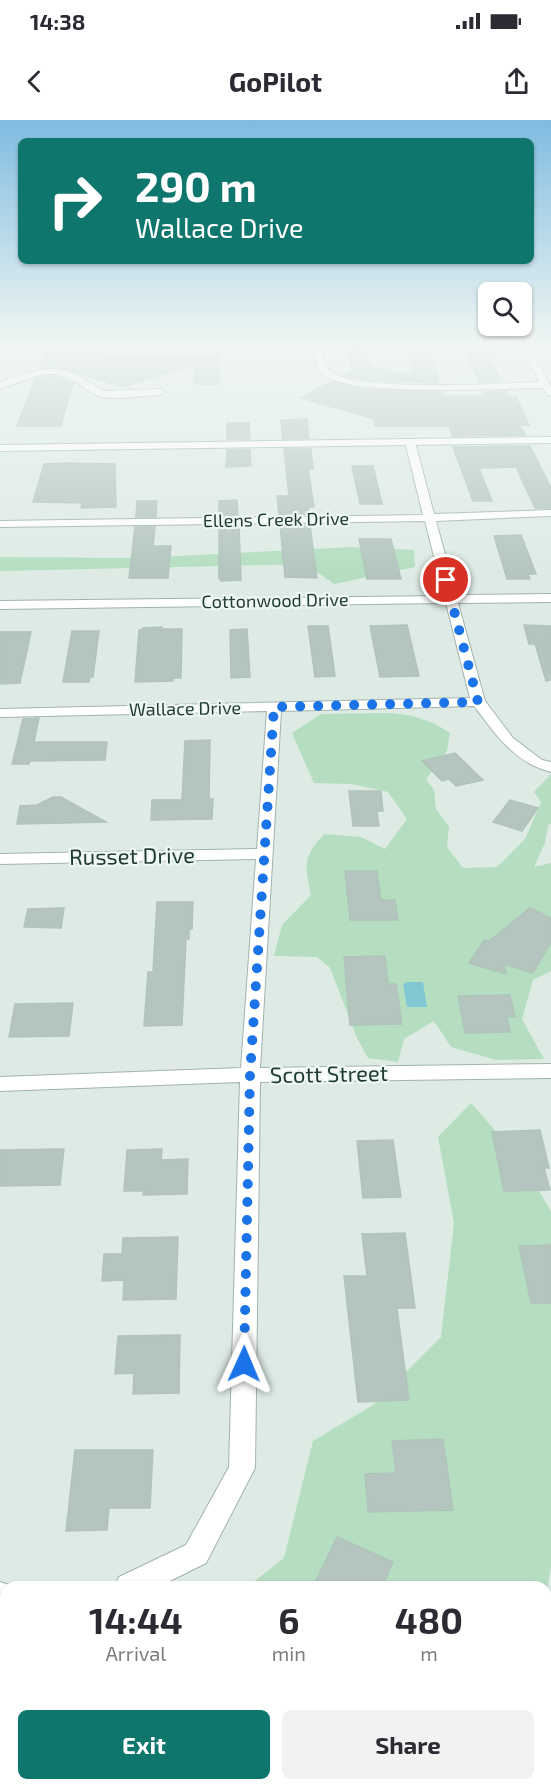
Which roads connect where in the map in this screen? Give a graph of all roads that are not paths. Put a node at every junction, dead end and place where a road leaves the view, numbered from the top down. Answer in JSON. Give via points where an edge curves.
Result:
{"nodes":[{"id":1,"x":551,"y":440,"type":"edge"},
{"id":2,"x":410,"y":442,"type":"junction"},
{"id":3,"x":0,"y":448,"type":"edge"},
{"id":4,"x":551,"y":513,"type":"edge"},
{"id":5,"x":429,"y":518,"type":"junction"},
{"id":6,"x":0,"y":524,"type":"edge"},
{"id":7,"x":551,"y":598,"type":"edge"},
{"id":8,"x":451,"y":599,"type":"junction"},
{"id":9,"x":0,"y":605,"type":"edge"},
{"id":10,"x":478,"y":702,"type":"junction"},
{"id":11,"x":274,"y":707,"type":"junction"},
{"id":12,"x":0,"y":713,"type":"edge"},
{"id":13,"x":551,"y":767,"type":"edge"},
{"id":14,"x":265,"y":854,"type":"junction"},
{"id":15,"x":0,"y":858,"type":"edge"},
{"id":16,"x":551,"y":1071,"type":"edge"},
{"id":17,"x":250,"y":1075,"type":"junction"},
{"id":18,"x":0,"y":1084,"type":"edge"},
{"id":19,"x":141,"y":1581,"type":"edge"}],
"edges":[{"from":1,"to":2,"type":"street"},
{"from":2,"to":3,"type":"street"},
{"from":2,"to":5,"type":"street"},
{"from":4,"to":5,"type":"street","name":"Ellens Creek Drive"},
{"from":5,"to":6,"type":"street","name":"Ellens Creek Drive"},
{"from":5,"to":8,"type":"street"},
{"from":7,"to":8,"type":"street","name":"Cottonwood Drive"},
{"from":8,"to":9,"type":"street","name":"Cottonwood Drive"},
{"from":8,"to":10,"type":"street"},
{"from":10,"to":11,"type":"street","name":"Wallace Drive"},
{"from":10,"to":13,"type":"street","via":[[508,741],[537,763]]},
{"from":11,"to":12,"type":"street","name":"Wallace Drive"},
{"from":11,"to":14,"type":"street"},
{"from":14,"to":15,"type":"street","name":"Russet Drive"},
{"from":14,"to":17,"type":"street"},
{"from":16,"to":17,"type":"street","name":"Scott Street"},
{"from":17,"to":18,"type":"street","name":"Scott Street"},
{"from":17,"to":19,"type":"street","via":[[242,1468],[196,1554]]}]}
